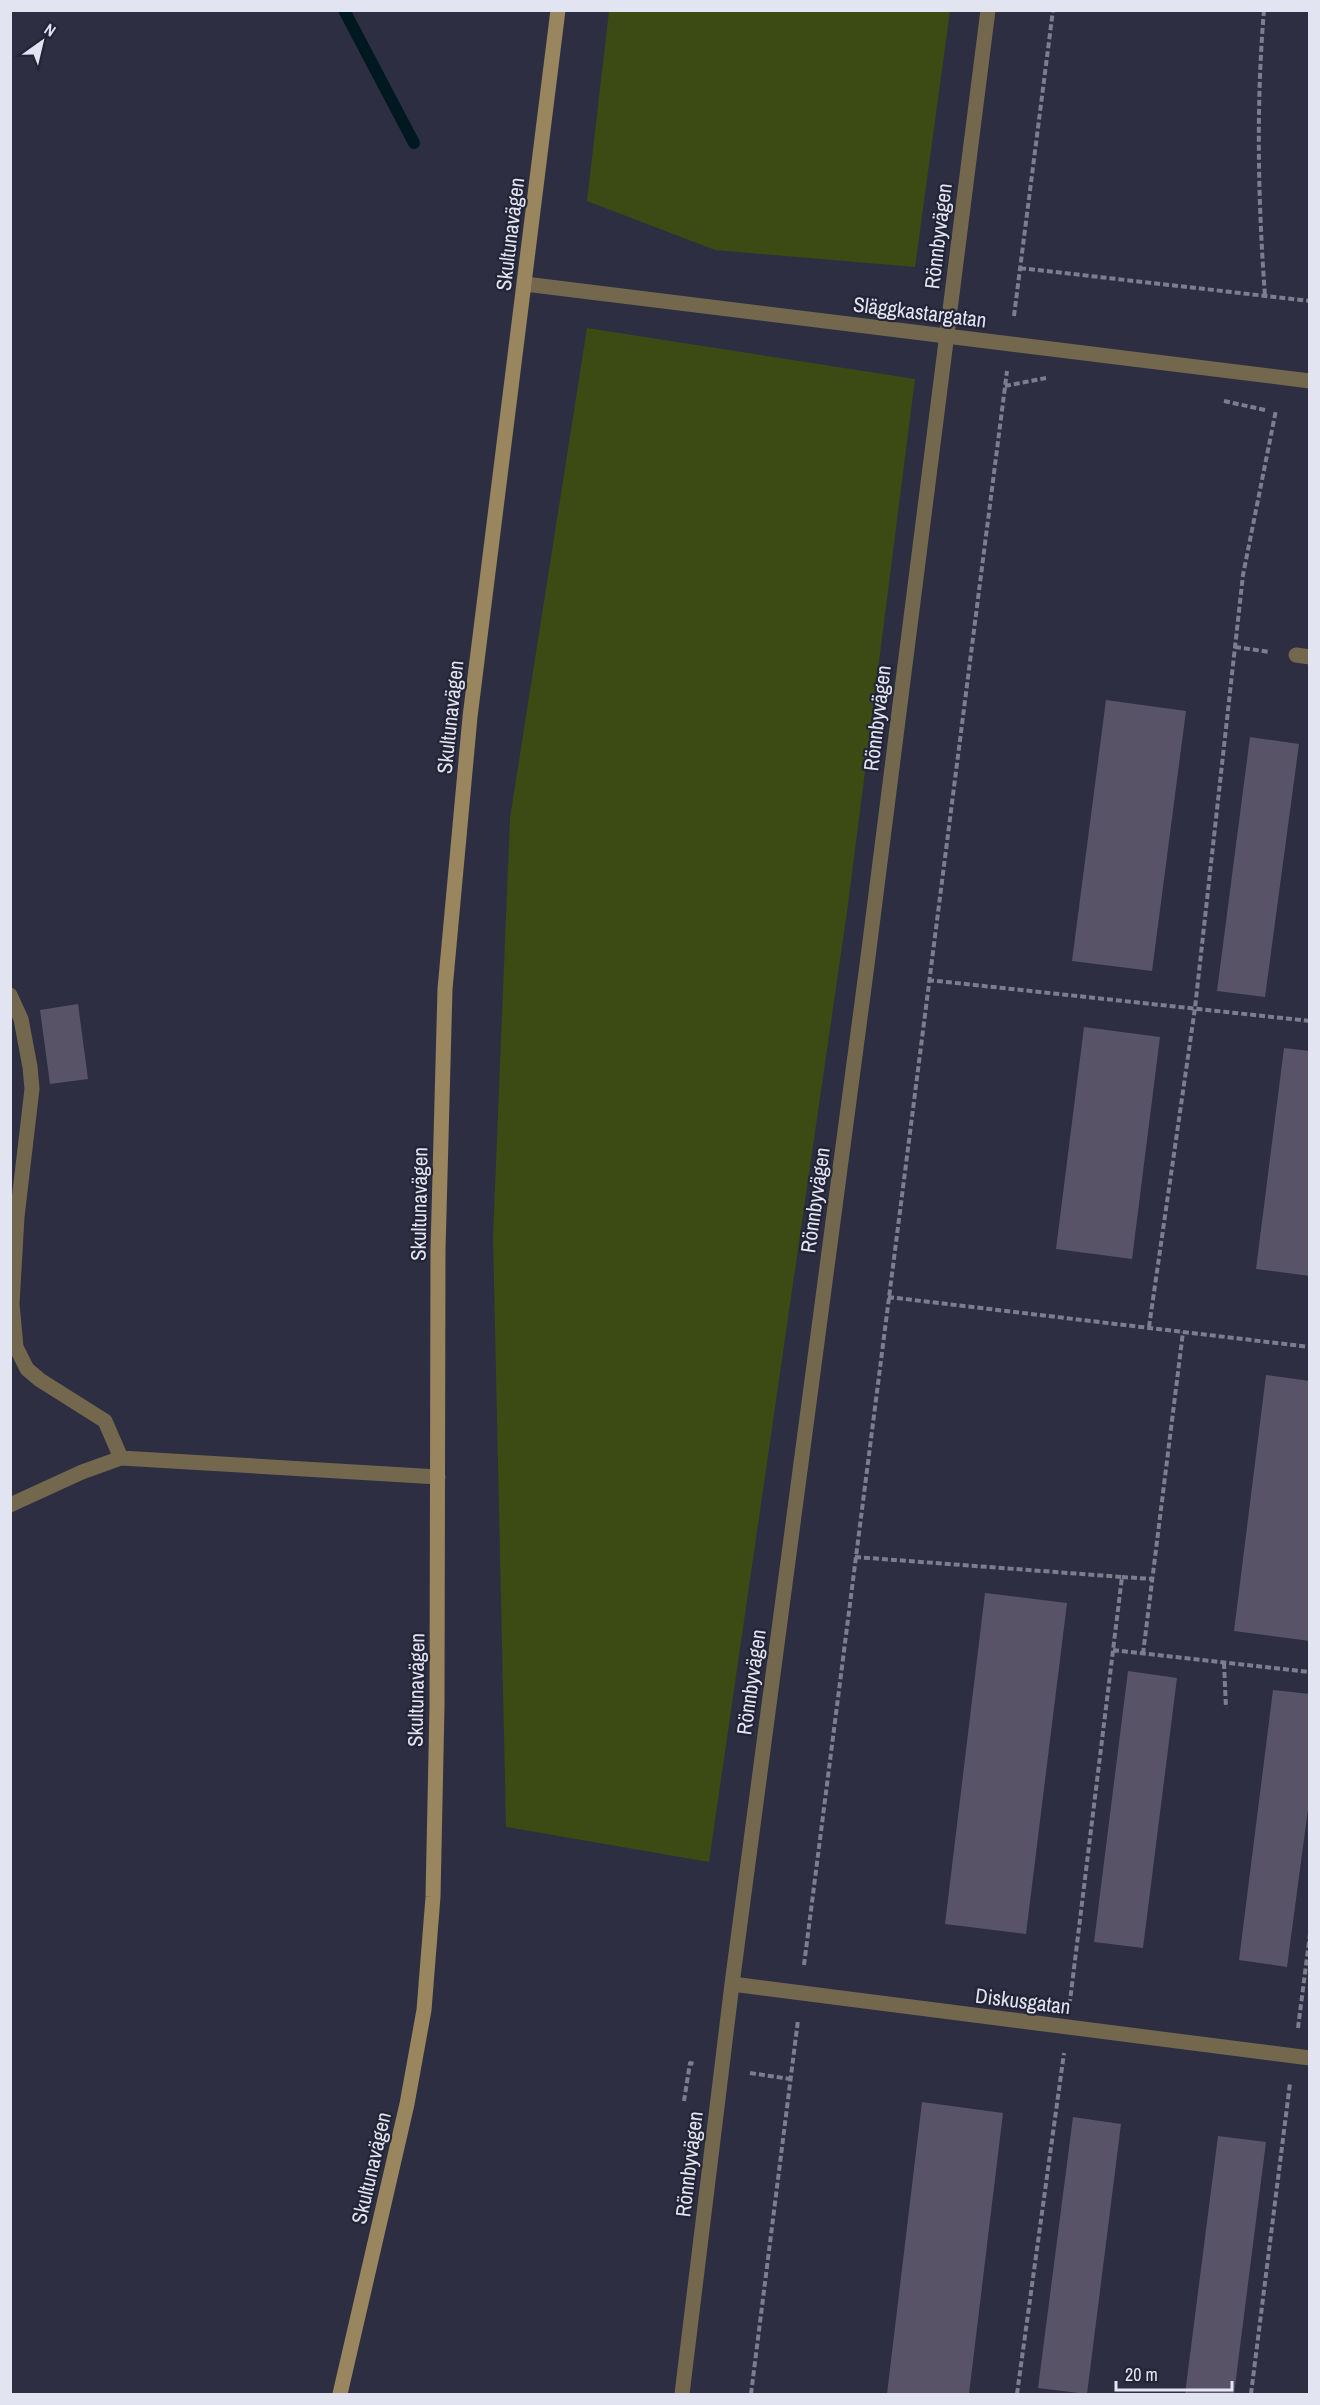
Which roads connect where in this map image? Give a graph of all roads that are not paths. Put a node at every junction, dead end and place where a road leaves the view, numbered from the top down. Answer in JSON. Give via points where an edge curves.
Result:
{"nodes":[{"id":1,"x":558,"y":10,"type":"edge"},
{"id":2,"x":988,"y":10,"type":"edge"},
{"id":3,"x":525,"y":284,"type":"junction"},
{"id":4,"x":946,"y":337,"type":"junction"},
{"id":5,"x":1310,"y":381,"type":"edge"},
{"id":6,"x":10,"y":995,"type":"edge"},
{"id":7,"x":122,"y":1458,"type":"junction"},
{"id":8,"x":438,"y":1477,"type":"junction"},
{"id":9,"x":10,"y":1505,"type":"edge"},
{"id":10,"x":732,"y":1984,"type":"junction"},
{"id":11,"x":1310,"y":2058,"type":"edge"},
{"id":12,"x":340,"y":2394,"type":"edge"},
{"id":13,"x":682,"y":2394,"type":"edge"}],
"edges":[{"from":1,"to":3,"type":"main road","name":"Skultunavägen"},
{"from":2,"to":4,"type":"street","name":"Rönnbyvägen"},
{"from":3,"to":4,"type":"street","name":"Släggkastargatan"},
{"from":3,"to":8,"type":"main road","name":"Skultunavägen","via":[[470,717],[445,989],[438,1250]]},
{"from":4,"to":5,"type":"street","name":"Släggkastargatan"},
{"from":4,"to":10,"type":"street","name":"Rönnbyvägen"},
{"from":6,"to":7,"type":"street","via":[[21,1019],[32,1089],[12,1304],[16,1347],[27,1369],[40,1380],[105,1421]]},
{"from":7,"to":8,"type":"street"},
{"from":7,"to":9,"type":"street"},
{"from":8,"to":12,"type":"main road","name":"Skultunavägen","via":[[433,1885],[424,2010],[407,2104]]},
{"from":10,"to":11,"type":"street","name":"Diskusgatan"},
{"from":10,"to":13,"type":"street","name":"Rönnbyvägen"}]}
